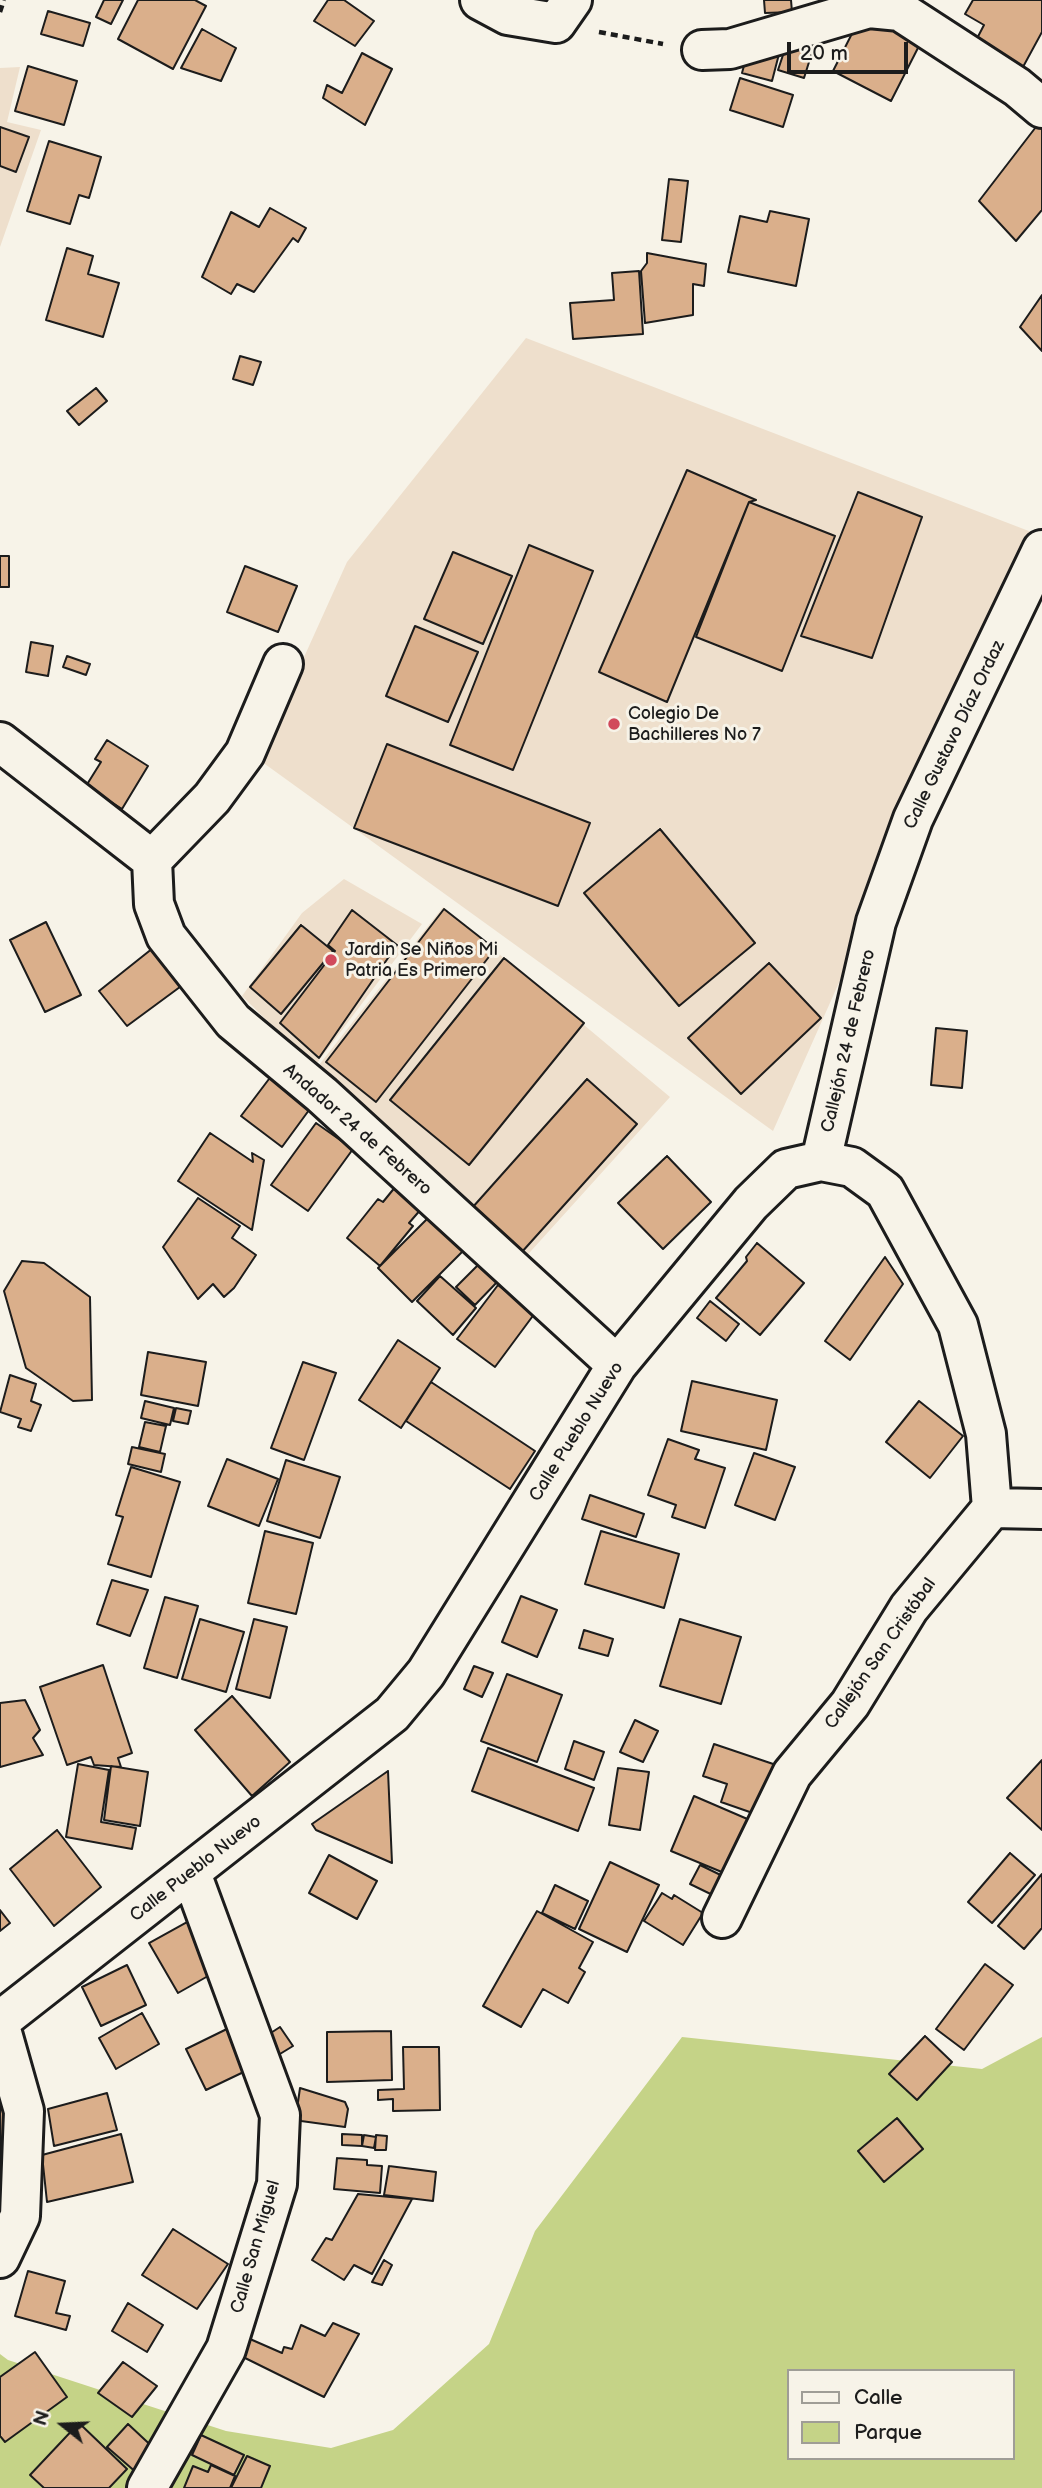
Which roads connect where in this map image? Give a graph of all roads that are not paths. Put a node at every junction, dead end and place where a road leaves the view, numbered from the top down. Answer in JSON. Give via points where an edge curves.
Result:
{"nodes":[{"id":1,"x":480,"y":0,"type":"edge"},
{"id":2,"x":564,"y":12,"type":"edge"},
{"id":3,"x":702,"y":50,"type":"road end"},
{"id":4,"x":1042,"y":108,"type":"edge"},
{"id":5,"x":1042,"y":550,"type":"edge"},
{"id":6,"x":283,"y":664,"type":"dead end"},
{"id":7,"x":0,"y":742,"type":"edge"},
{"id":8,"x":152,"y":860,"type":"junction"},
{"id":9,"x":876,"y":922,"type":"joint"},
{"id":10,"x":821,"y":1161,"type":"junction"},
{"id":11,"x":617,"y":1365,"type":"junction"},
{"id":12,"x":1013,"y":1508,"type":"edge"},
{"id":13,"x":191,"y":1874,"type":"junction"},
{"id":14,"x":722,"y":1918,"type":"dead end"},
{"id":15,"x":0,"y":2023,"type":"edge"},
{"id":16,"x":0,"y":2258,"type":"edge"},
{"id":17,"x":148,"y":2488,"type":"edge"}],
"edges":[{"from":1,"to":2,"type":"street","via":[[508,15]]},
{"from":3,"to":4,"type":"street","via":[[730,49],[869,8],[900,11]]},
{"from":5,"to":9,"type":"street","name":"Calle Gustavo Díaz Ordaz","via":[[913,819]]},
{"from":6,"to":8,"type":"street","via":[[245,753],[212,798]]},
{"from":7,"to":8,"type":"street"},
{"from":8,"to":11,"type":"street","name":"Andador 24 de Febrero","via":[[153,905],[166,936],[233,1021],[322,1095]]},
{"from":9,"to":10,"type":"street","name":"Callejón 24 de Febrero"},
{"from":10,"to":11,"type":"street","name":"Calle Pueblo Nuevo","via":[[786,1169],[751,1203]]},
{"from":10,"to":12,"type":"street","name":"Calle Pueblo Nuevo","via":[[852,1167],[885,1191],[958,1325],[986,1434]]},
{"from":11,"to":13,"type":"street","name":"Calle Pueblo Nuevo","via":[[426,1673],[392,1714]]},
{"from":12,"to":14,"type":"street","name":"Callejón San Cristóbal","via":[[909,1608],[850,1704],[792,1774]]},
{"from":13,"to":15,"type":"street","name":"Calle Pueblo Nuevo"},
{"from":13,"to":17,"type":"street","name":"Calle San Miguel","via":[[280,2115],[277,2184],[226,2349]]},
{"from":15,"to":16,"type":"street","via":[[24,2111],[20,2216]]}]}
